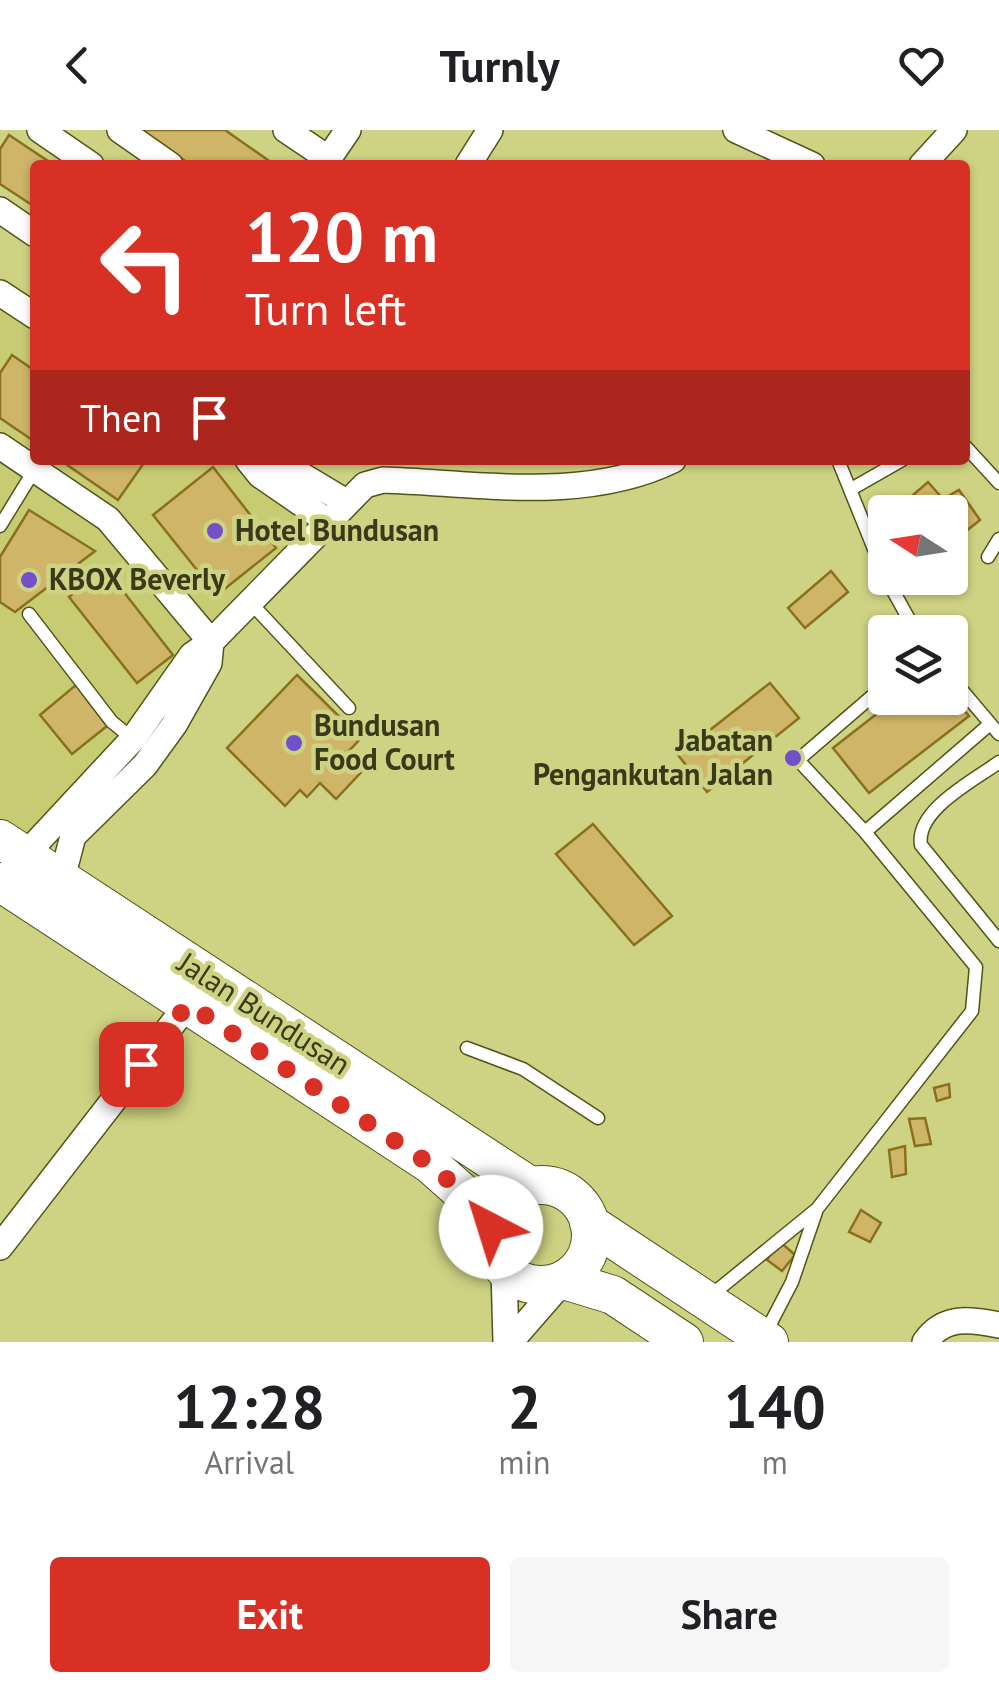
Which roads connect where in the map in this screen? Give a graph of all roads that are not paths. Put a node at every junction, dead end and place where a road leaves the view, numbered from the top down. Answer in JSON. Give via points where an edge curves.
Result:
{"nodes":[{"id":1,"x":40,"y":130,"type":"edge"},
{"id":2,"x":120,"y":130,"type":"edge"},
{"id":3,"x":286,"y":130,"type":"edge"},
{"id":4,"x":348,"y":130,"type":"edge"},
{"id":5,"x":490,"y":130,"type":"edge"},
{"id":6,"x":736,"y":130,"type":"edge"},
{"id":7,"x":954,"y":130,"type":"edge"},
{"id":8,"x":84,"y":160,"type":"edge"},
{"id":9,"x":163,"y":160,"type":"edge"},
{"id":10,"x":324,"y":160,"type":"edge"},
{"id":11,"x":328,"y":160,"type":"edge"},
{"id":12,"x":471,"y":160,"type":"edge"},
{"id":13,"x":801,"y":160,"type":"edge"},
{"id":14,"x":927,"y":160,"type":"edge"},
{"id":15,"x":0,"y":210,"type":"edge"},
{"id":16,"x":30,"y":231,"type":"edge"},
{"id":17,"x":0,"y":293,"type":"edge"},
{"id":18,"x":30,"y":313,"type":"edge"},
{"id":19,"x":0,"y":446,"type":"edge"},
{"id":20,"x":970,"y":451,"type":"edge"},
{"id":21,"x":252,"y":465,"type":"edge"},
{"id":22,"x":284,"y":465,"type":"edge"},
{"id":23,"x":663,"y":465,"type":"edge"},
{"id":24,"x":841,"y":465,"type":"edge"},
{"id":25,"x":893,"y":465,"type":"edge"},
{"id":26,"x":35,"y":469,"type":"junction"},
{"id":27,"x":382,"y":470,"type":"edge"},
{"id":28,"x":999,"y":483,"type":"edge"},
{"id":29,"x":853,"y":488,"type":"junction"},
{"id":30,"x":346,"y":502,"type":"junction"},
{"id":31,"x":327,"y":521,"type":"junction"},
{"id":32,"x":0,"y":526,"type":"edge"},
{"id":33,"x":868,"y":530,"type":"edge"},
{"id":34,"x":999,"y":539,"type":"edge"},
{"id":35,"x":988,"y":557,"type":"dead end"},
{"id":36,"x":249,"y":601,"type":"junction"},
{"id":37,"x":29,"y":614,"type":"dead end"},
{"id":38,"x":211,"y":642,"type":"junction"},
{"id":39,"x":968,"y":698,"type":"edge"},
{"id":40,"x":868,"y":700,"type":"edge"},
{"id":41,"x":349,"y":708,"type":"dead end"},
{"id":42,"x":994,"y":729,"type":"edge"},
{"id":43,"x":132,"y":739,"type":"junction"},
{"id":44,"x":999,"y":762,"type":"edge"},
{"id":45,"x":866,"y":832,"type":"junction"},
{"id":46,"x":8,"y":858,"type":"edge"},
{"id":47,"x":60,"y":882,"type":"junction"},
{"id":48,"x":999,"y":941,"type":"edge"},
{"id":49,"x":188,"y":1004,"type":"junction"},
{"id":50,"x":466,"y":1048,"type":"dead end"},
{"id":51,"x":598,"y":1118,"type":"dead end"},
{"id":52,"x":530,"y":1186,"type":"junction"},
{"id":53,"x":817,"y":1209,"type":"junction"},
{"id":54,"x":590,"y":1223,"type":"junction"},
{"id":55,"x":491,"y":1227,"type":"junction"},
{"id":56,"x":0,"y":1247,"type":"edge"},
{"id":57,"x":504,"y":1270,"type":"junction"},
{"id":58,"x":564,"y":1280,"type":"junction"},
{"id":59,"x":705,"y":1300,"type":"junction"},
{"id":60,"x":999,"y":1325,"type":"edge"},
{"id":61,"x":766,"y":1340,"type":"edge"},
{"id":62,"x":508,"y":1342,"type":"edge"},
{"id":63,"x":684,"y":1342,"type":"edge"},
{"id":64,"x":925,"y":1342,"type":"edge"}],
"edges":[{"from":1,"to":8,"type":"street"},
{"from":2,"to":9,"type":"street"},
{"from":3,"to":10,"type":"street"},
{"from":4,"to":11,"type":"street"},
{"from":5,"to":12,"type":"street"},
{"from":6,"to":13,"type":"street"},
{"from":7,"to":14,"type":"street"},
{"from":15,"to":16,"type":"street"},
{"from":17,"to":18,"type":"street"},
{"from":19,"to":26,"type":"street"},
{"from":20,"to":28,"type":"lane"},
{"from":21,"to":31,"type":"street"},
{"from":22,"to":30,"type":"street"},
{"from":23,"to":27,"type":"street","via":[[590,486]]},
{"from":24,"to":29,"type":"lane"},
{"from":25,"to":29,"type":"lane"},
{"from":26,"to":32,"type":"lane"},
{"from":26,"to":38,"type":"street","via":[[108,519]]},
{"from":27,"to":30,"type":"street"},
{"from":29,"to":33,"type":"lane"},
{"from":30,"to":31,"type":"street"},
{"from":31,"to":36,"type":"street"},
{"from":34,"to":35,"type":"lane"},
{"from":36,"to":38,"type":"street"},
{"from":36,"to":41,"type":"lane"},
{"from":37,"to":43,"type":"lane"},
{"from":38,"to":43,"type":"street","via":[[192,656]]},
{"from":38,"to":47,"type":"street","via":[[209,664],[174,725],[145,765],[74,836]]},
{"from":39,"to":42,"type":"lane"},
{"from":40,"to":45,"type":"lane","via":[[798,760]]},
{"from":42,"to":45,"type":"lane"},
{"from":43,"to":46,"type":"street"},
{"from":44,"to":48,"type":"lane","via":[[930,816],[919,836]]},
{"from":45,"to":53,"type":"lane","via":[[976,966],[976,988],[972,1011]]},
{"from":46,"to":47,"type":"main road","name":"Jalan Bundusan"},
{"from":46,"to":49,"type":"main road","name":"Jalan Bundusan"},
{"from":47,"to":52,"type":"main road","name":"Jalan Bundusan"},
{"from":49,"to":55,"type":"main road","name":"Jalan Bundusan","via":[[430,1164]]},
{"from":49,"to":56,"type":"street"},
{"from":50,"to":51,"type":"lane","via":[[523,1069]]},
{"from":52,"to":54,"type":"main road","name":"Jalan Bundusan","via":[[564,1191]]},
{"from":52,"to":55,"type":"main road","via":[[504,1200]]},
{"from":53,"to":59,"type":"lane"},
{"from":53,"to":61,"type":"lane"},
{"from":54,"to":58,"type":"main road","via":[[589,1250]]},
{"from":54,"to":59,"type":"main road","name":"Jalan Bundusan"},
{"from":55,"to":57,"type":"main road","name":"Jalan Bundusan"},
{"from":57,"to":58,"type":"main road","via":[[532,1285]]},
{"from":57,"to":62,"type":"street"},
{"from":58,"to":62,"type":"street"},
{"from":58,"to":63,"type":"main road","via":[[613,1295]]},
{"from":59,"to":61,"type":"main road","name":"Jalan Bundusan"},
{"from":60,"to":64,"type":"street","via":[[948,1322]]}]}
